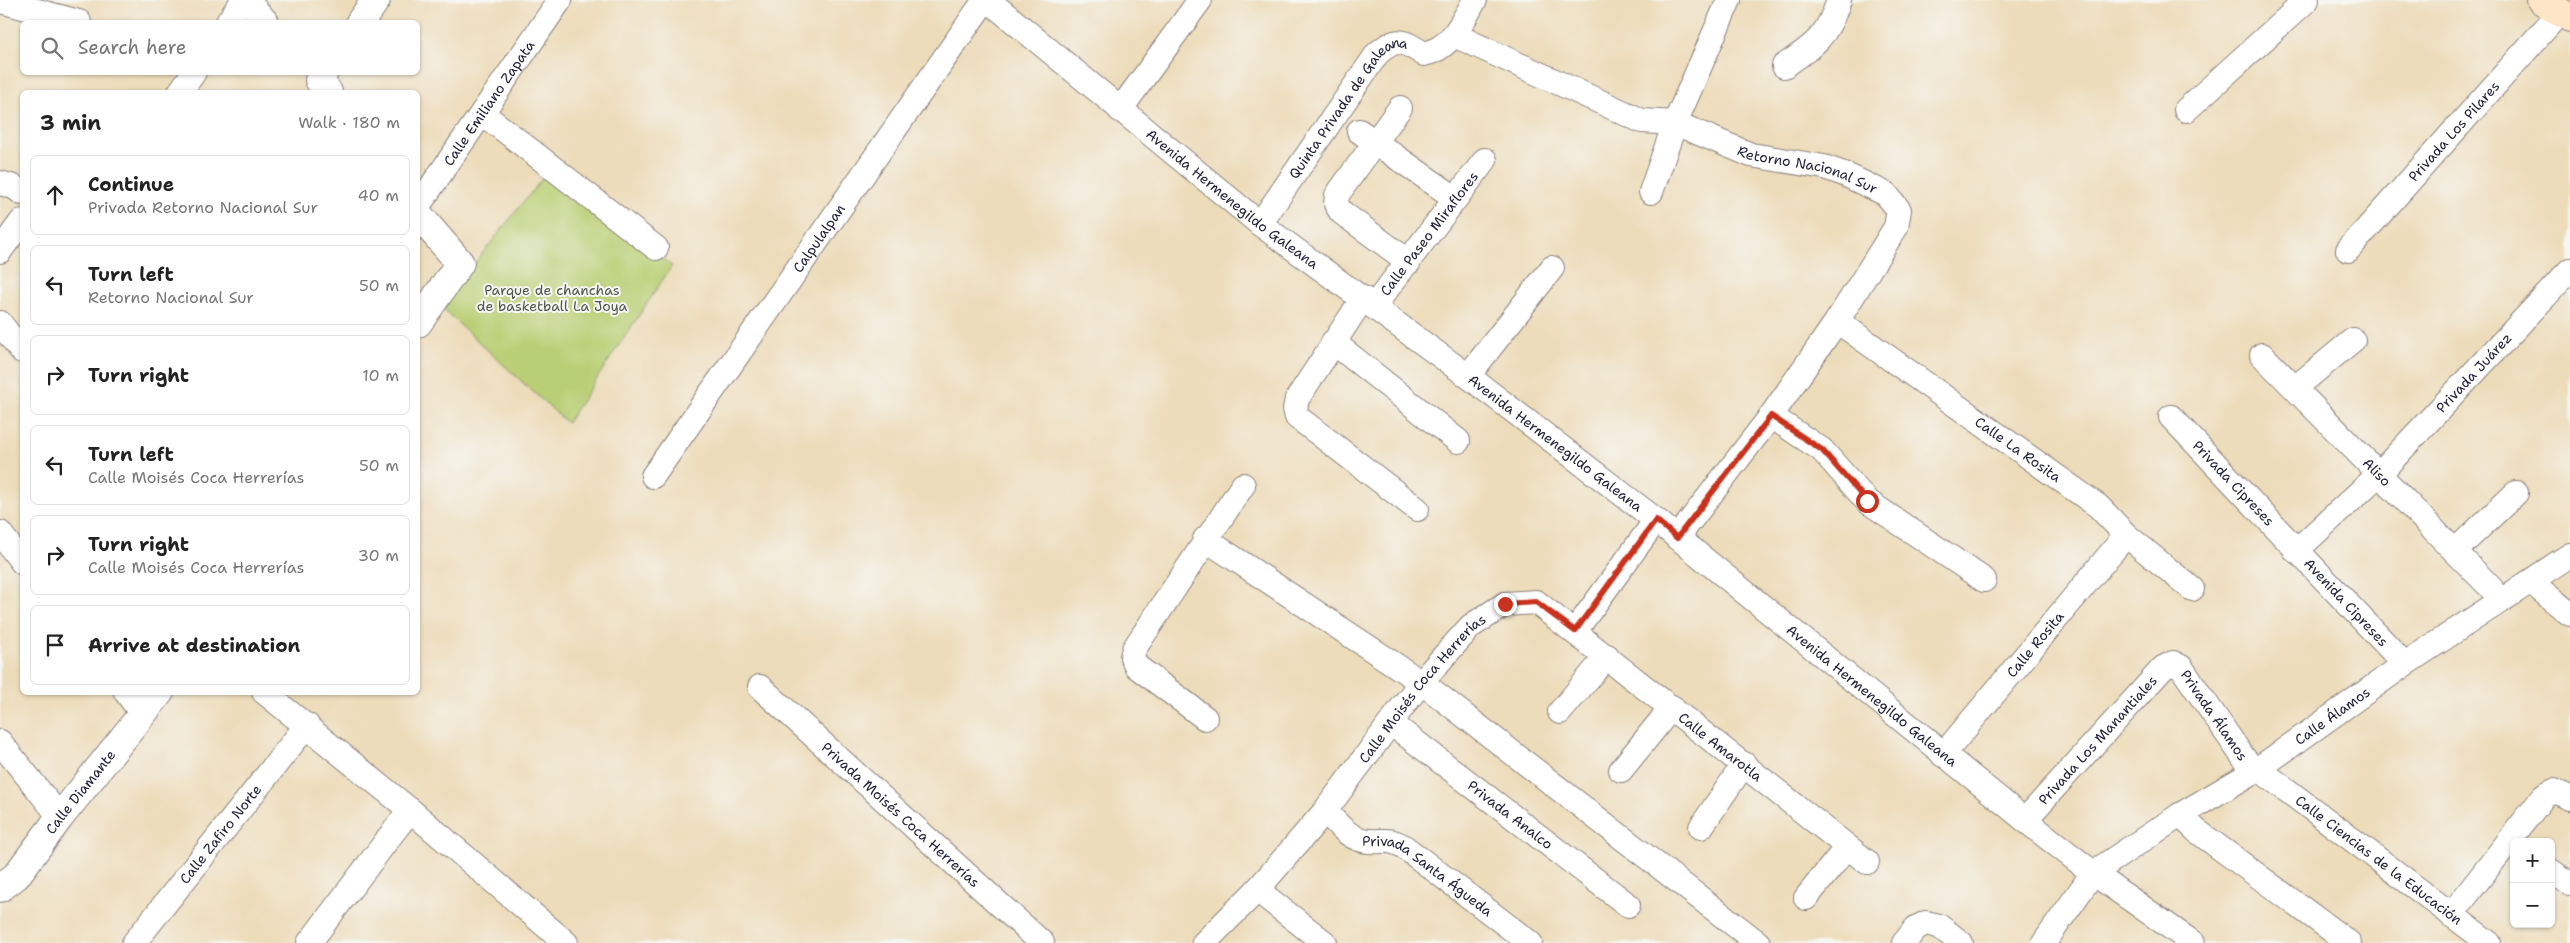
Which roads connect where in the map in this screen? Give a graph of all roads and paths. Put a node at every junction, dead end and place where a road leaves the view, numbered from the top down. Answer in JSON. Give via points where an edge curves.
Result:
{"nodes":[{"id":1,"x":243,"y":0,"type":"edge"},
{"id":2,"x":247,"y":0,"type":"edge"},
{"id":3,"x":376,"y":0,"type":"edge"},
{"id":4,"x":560,"y":0,"type":"edge"},
{"id":5,"x":986,"y":0,"type":"edge"},
{"id":6,"x":1200,"y":0,"type":"edge"},
{"id":7,"x":1475,"y":0,"type":"edge"},
{"id":8,"x":1729,"y":0,"type":"edge"},
{"id":9,"x":1839,"y":0,"type":"edge"},
{"id":10,"x":2308,"y":0,"type":"edge"},
{"id":11,"x":0,"y":1,"type":"edge"},
{"id":12,"x":2557,"y":10,"type":"edge"},
{"id":13,"x":71,"y":20,"type":"edge"},
{"id":14,"x":229,"y":20,"type":"edge"},
{"id":15,"x":266,"y":20,"type":"edge"},
{"id":16,"x":361,"y":20,"type":"edge"},
{"id":17,"x":1454,"y":35,"type":"junction"},
{"id":18,"x":1784,"y":66,"type":"dead end"},
{"id":19,"x":192,"y":75,"type":"edge"},
{"id":20,"x":181,"y":90,"type":"edge"},
{"id":21,"x":1400,"y":108,"type":"dead end"},
{"id":22,"x":1120,"y":110,"type":"junction"},
{"id":23,"x":2186,"y":110,"type":"dead end"},
{"id":24,"x":482,"y":113,"type":"junction"},
{"id":25,"x":1675,"y":123,"type":"junction"},
{"id":26,"x":1366,"y":136,"type":"junction"},
{"id":27,"x":1484,"y":160,"type":"dead end"},
{"id":28,"x":0,"y":183,"type":"edge"},
{"id":29,"x":20,"y":191,"type":"edge"},
{"id":30,"x":1651,"y":192,"type":"dead end"},
{"id":31,"x":1455,"y":198,"type":"junction"},
{"id":32,"x":420,"y":203,"type":"edge"},
{"id":33,"x":420,"y":216,"type":"edge"},
{"id":34,"x":20,"y":224,"type":"edge"},
{"id":35,"x":1260,"y":224,"type":"junction"},
{"id":36,"x":656,"y":248,"type":"dead end"},
{"id":37,"x":2348,"y":250,"type":"dead end"},
{"id":38,"x":0,"y":251,"type":"edge"},
{"id":39,"x":1409,"y":262,"type":"junction"},
{"id":40,"x":1552,"y":268,"type":"dead end"},
{"id":41,"x":2570,"y":270,"type":"edge"},
{"id":42,"x":1369,"y":302,"type":"junction"},
{"id":43,"x":420,"y":321,"type":"edge"},
{"id":44,"x":1837,"y":321,"type":"junction"},
{"id":45,"x":0,"y":323,"type":"edge"},
{"id":46,"x":2353,"y":340,"type":"dead end"},
{"id":47,"x":1333,"y":342,"type":"junction"},
{"id":48,"x":20,"y":348,"type":"edge"},
{"id":49,"x":2262,"y":355,"type":"dead end"},
{"id":50,"x":1468,"y":376,"type":"junction"},
{"id":51,"x":2295,"y":388,"type":"junction"},
{"id":52,"x":1771,"y":416,"type":"junction"},
{"id":53,"x":2171,"y":417,"type":"dead end"},
{"id":54,"x":1458,"y":441,"type":"dead end"},
{"id":55,"x":2378,"y":475,"type":"junction"},
{"id":56,"x":653,"y":476,"type":"dead end"},
{"id":57,"x":1244,"y":485,"type":"dead end"},
{"id":58,"x":2516,"y":493,"type":"dead end"},
{"id":59,"x":1417,"y":509,"type":"dead end"},
{"id":60,"x":1656,"y":520,"type":"junction"},
{"id":61,"x":0,"y":533,"type":"edge"},
{"id":62,"x":2126,"y":535,"type":"junction"},
{"id":63,"x":1677,"y":538,"type":"junction"},
{"id":64,"x":1205,"y":539,"type":"junction"},
{"id":65,"x":2296,"y":550,"type":"junction"},
{"id":66,"x":2456,"y":550,"type":"junction"},
{"id":67,"x":2570,"y":555,"type":"edge"},
{"id":68,"x":20,"y":559,"type":"edge"},
{"id":69,"x":1984,"y":580,"type":"dead end"},
{"id":70,"x":2531,"y":582,"type":"junction"},
{"id":71,"x":2491,"y":588,"type":"dead end"},
{"id":72,"x":2192,"y":589,"type":"dead end"},
{"id":73,"x":2570,"y":614,"type":"edge"},
{"id":74,"x":1575,"y":631,"type":"junction"},
{"id":75,"x":2396,"y":655,"type":"dead end"},
{"id":76,"x":1607,"y":656,"type":"junction"},
{"id":77,"x":2173,"y":663,"type":"joint"},
{"id":78,"x":1421,"y":682,"type":"junction"},
{"id":79,"x":760,"y":687,"type":"dead end"},
{"id":80,"x":128,"y":695,"type":"edge"},
{"id":81,"x":158,"y":695,"type":"edge"},
{"id":82,"x":268,"y":695,"type":"edge"},
{"id":83,"x":1672,"y":708,"type":"junction"},
{"id":84,"x":1560,"y":712,"type":"dead end"},
{"id":85,"x":142,"y":714,"type":"junction"},
{"id":86,"x":1205,"y":718,"type":"dead end"},
{"id":87,"x":1392,"y":724,"type":"junction"},
{"id":88,"x":307,"y":725,"type":"junction"},
{"id":89,"x":0,"y":742,"type":"edge"},
{"id":90,"x":1943,"y":754,"type":"junction"},
{"id":91,"x":1744,"y":764,"type":"junction"},
{"id":92,"x":1621,"y":770,"type":"dead end"},
{"id":93,"x":2262,"y":773,"type":"junction"},
{"id":94,"x":2562,"y":794,"type":"edge"},
{"id":95,"x":410,"y":810,"type":"junction"},
{"id":96,"x":1325,"y":810,"type":"junction"},
{"id":97,"x":2180,"y":815,"type":"junction"},
{"id":98,"x":60,"y":817,"type":"junction"},
{"id":99,"x":2025,"y":820,"type":"junction"},
{"id":100,"x":1701,"y":827,"type":"dead end"},
{"id":101,"x":2515,"y":838,"type":"edge"},
{"id":102,"x":2510,"y":845,"type":"edge"},
{"id":103,"x":1847,"y":846,"type":"junction"},
{"id":104,"x":1867,"y":862,"type":"dead end"},
{"id":105,"x":2093,"y":873,"type":"junction"},
{"id":106,"x":2555,"y":874,"type":"edge"},
{"id":107,"x":2570,"y":884,"type":"edge"},
{"id":108,"x":0,"y":888,"type":"edge"},
{"id":109,"x":1257,"y":890,"type":"junction"},
{"id":110,"x":1806,"y":898,"type":"dead end"},
{"id":111,"x":1628,"y":905,"type":"dead end"},
{"id":112,"x":2450,"y":915,"type":"junction"},
{"id":113,"x":134,"y":943,"type":"edge"},
{"id":114,"x":309,"y":943,"type":"edge"},
{"id":115,"x":566,"y":943,"type":"edge"},
{"id":116,"x":1042,"y":943,"type":"edge"},
{"id":117,"x":1204,"y":943,"type":"edge"},
{"id":118,"x":1325,"y":943,"type":"edge"},
{"id":119,"x":1530,"y":943,"type":"edge"},
{"id":120,"x":1758,"y":943,"type":"edge"},
{"id":121,"x":1904,"y":943,"type":"edge"},
{"id":122,"x":1961,"y":943,"type":"edge"},
{"id":123,"x":2044,"y":943,"type":"edge"},
{"id":124,"x":2193,"y":943,"type":"edge"},
{"id":125,"x":2349,"y":943,"type":"edge"},
{"id":126,"x":2489,"y":943,"type":"edge"}],
"edges":[{"from":1,"to":14,"type":"street"},
{"from":2,"to":15,"type":"street"},
{"from":3,"to":16,"type":"street"},
{"from":4,"to":24,"type":"street","name":"Calle Emiliano Zapata"},
{"from":5,"to":22,"type":"street","name":"Avenida Hermenegildo Galeana"},
{"from":5,"to":56,"type":"street","name":"Calpulalpan"},
{"from":6,"to":22,"type":"street"},
{"from":7,"to":17,"type":"street","name":"Quinta Privada de Galeana"},
{"from":8,"to":25,"type":"street"},
{"from":9,"to":18,"type":"street","via":[[1831,25],[1812,46]]},
{"from":10,"to":23,"type":"street"},
{"from":11,"to":13,"type":"street"},
{"from":12,"to":37,"type":"street","name":"Privada Los Pilares"},
{"from":17,"to":25,"type":"street","name":"Retorno Nacional Sur","via":[[1612,110],[1642,121]]},
{"from":17,"to":35,"type":"street","name":"Quinta Privada de Galeana","via":[[1436,52],[1424,54],[1406,43],[1389,43],[1377,54]]},
{"from":19,"to":20,"type":"street"},
{"from":21,"to":26,"type":"street"},
{"from":22,"to":35,"type":"street","name":"Avenida Hermenegildo Galeana"},
{"from":24,"to":32,"type":"street","name":"Calle Emiliano Zapata"},
{"from":24,"to":36,"type":"street"},
{"from":25,"to":30,"type":"street"},
{"from":25,"to":44,"type":"street","name":"Retorno Nacional Sur","via":[[1751,155],[1824,167],[1886,194],[1899,210],[1896,227]]},
{"from":26,"to":31,"type":"street"},
{"from":26,"to":39,"type":"street","via":[[1337,195],[1336,204],[1341,212]]},
{"from":27,"to":31,"type":"street","name":"Calle Paseo Miraflores"},
{"from":28,"to":29,"type":"street"},
{"from":31,"to":39,"type":"street","name":"Calle Paseo Miraflores"},
{"from":33,"to":43,"type":"street","via":[[460,263]]},
{"from":34,"to":38,"type":"street"},
{"from":35,"to":42,"type":"street","name":"Avenida Hermenegildo Galeana"},
{"from":39,"to":42,"type":"street","name":"Calle Paseo Miraflores"},
{"from":40,"to":50,"type":"street"},
{"from":41,"to":55,"type":"street","name":"Privada Juárez"},
{"from":42,"to":47,"type":"street","name":"Calle Paseo Miraflores"},
{"from":42,"to":50,"type":"street","name":"Avenida Hermenegildo Galeana"},
{"from":44,"to":52,"type":"street","name":"Retorno Nacional Sur"},
{"from":44,"to":62,"type":"street","name":"Calle La Rosita","via":[[2098,506]]},
{"from":45,"to":48,"type":"street"},
{"from":46,"to":51,"type":"street"},
{"from":47,"to":54,"type":"street"},
{"from":47,"to":59,"type":"street","name":"Calle Paseo Miraflores","via":[[1297,399],[1294,409],[1297,416]]},
{"from":49,"to":51,"type":"street","name":"Aliso"},
{"from":50,"to":60,"type":"street","name":"Avenida Hermenegildo Galeana"},
{"from":51,"to":55,"type":"street","name":"Aliso"},
{"from":52,"to":63,"type":"street","name":"Retorno Nacional Sur"},
{"from":52,"to":69,"type":"street","via":[[1822,450],[1867,501]]},
{"from":53,"to":65,"type":"street","name":"Privada Cipreses"},
{"from":55,"to":65,"type":"street","name":"Privada Juárez"},
{"from":55,"to":66,"type":"street","name":"Aliso"},
{"from":57,"to":64,"type":"street"},
{"from":58,"to":66,"type":"street"},
{"from":60,"to":63,"type":"street","name":"Avenida Hermenegildo Galeana"},
{"from":60,"to":74,"type":"street"},
{"from":61,"to":68,"type":"street"},
{"from":62,"to":72,"type":"street","name":"Calle La Rosita"},
{"from":62,"to":90,"type":"street","name":"Calle Rosita"},
{"from":63,"to":90,"type":"street","name":"Avenida Hermenegildo Galeana"},
{"from":64,"to":78,"type":"street"},
{"from":64,"to":86,"type":"street","via":[[1134,649],[1132,658],[1136,666]]},
{"from":65,"to":75,"type":"street","name":"Avenida Cipreses"},
{"from":66,"to":71,"type":"street","name":"Aliso"},
{"from":67,"to":70,"type":"street","name":"Calle Álamos"},
{"from":70,"to":73,"type":"street"},
{"from":70,"to":93,"type":"street","name":"Calle Álamos","via":[[2405,664]]},
{"from":74,"to":76,"type":"street","name":"Calle Amarotla"},
{"from":74,"to":78,"type":"street","name":"Calle Moisés Coca Herrerías","via":[[1536,602],[1505,604],[1471,626]]},
{"from":76,"to":83,"type":"street","name":"Calle Amarotla"},
{"from":76,"to":84,"type":"street"},
{"from":77,"to":93,"type":"street","name":"Privada Álamos","via":[[2181,667],[2243,757]]},
{"from":77,"to":99,"type":"street","name":"Privada Los Manantiales","via":[[2163,668]]},
{"from":78,"to":87,"type":"street","name":"Calle Moisés Coca Herrerías"},
{"from":78,"to":120,"type":"street"},
{"from":79,"to":116,"type":"street","name":"Privada Moisés Coca Herrerías"},
{"from":80,"to":85,"type":"street"},
{"from":81,"to":85,"type":"street","name":"Calle Diamante"},
{"from":82,"to":88,"type":"street"},
{"from":83,"to":91,"type":"street","name":"Calle Amarotla"},
{"from":83,"to":92,"type":"street"},
{"from":85,"to":98,"type":"street","name":"Calle Diamante"},
{"from":87,"to":96,"type":"street","name":"Calle Moisés Coca Herrerías"},
{"from":87,"to":111,"type":"street","name":"Privada Analco"},
{"from":88,"to":95,"type":"street"},
{"from":88,"to":113,"type":"street","name":"Calle Zafiro Norte"},
{"from":89,"to":98,"type":"street"},
{"from":90,"to":99,"type":"street","name":"Avenida Hermenegildo Galeana"},
{"from":91,"to":100,"type":"street"},
{"from":91,"to":103,"type":"street","name":"Calle Amarotla"},
{"from":93,"to":97,"type":"street","name":"Calle Álamos"},
{"from":93,"to":112,"type":"street","name":"Calle Ciencias de la Educación"},
{"from":94,"to":101,"type":"street","via":[[2544,796]]},
{"from":95,"to":114,"type":"street"},
{"from":95,"to":115,"type":"street"},
{"from":96,"to":109,"type":"street","name":"Calle Moisés Coca Herrerías"},
{"from":96,"to":119,"type":"street","name":"Privada Santa Águeda","via":[[1349,835],[1368,841],[1388,839],[1403,846]]},
{"from":97,"to":105,"type":"street","name":"Calle Álamos"},
{"from":97,"to":125,"type":"street"},
{"from":98,"to":108,"type":"street","name":"Calle Diamante","via":[[16,876]]},
{"from":99,"to":105,"type":"street","name":"Avenida Hermenegildo Galeana"},
{"from":102,"to":112,"type":"street"},
{"from":103,"to":104,"type":"street","name":"Calle Amarotla"},
{"from":103,"to":110,"type":"street"},
{"from":105,"to":123,"type":"street"},
{"from":105,"to":124,"type":"street","name":"Avenida Hermenegildo Galeana"},
{"from":106,"to":107,"type":"street"},
{"from":109,"to":117,"type":"street","name":"Calle Moisés Coca Herrerías"},
{"from":109,"to":118,"type":"street"},
{"from":112,"to":126,"type":"street","name":"Calle Ciencias de la Educación"},
{"from":121,"to":122,"type":"street","via":[[1916,928],[1926,923],[1939,926]]}]}
